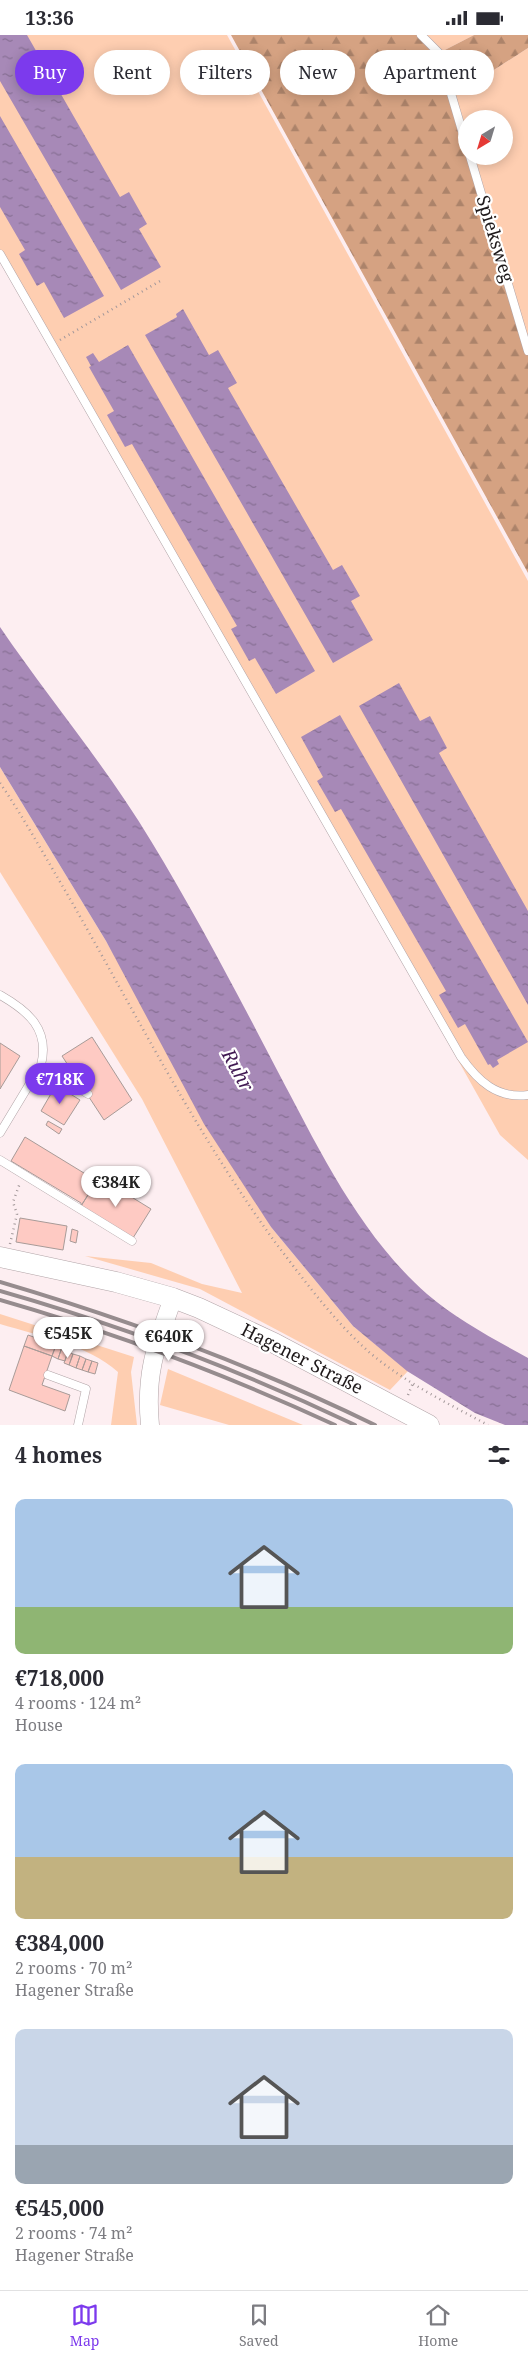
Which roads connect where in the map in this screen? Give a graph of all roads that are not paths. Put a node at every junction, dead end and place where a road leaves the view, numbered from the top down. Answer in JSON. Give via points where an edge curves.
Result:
{"nodes":[{"id":1,"x":421,"y":35,"type":"edge"},
{"id":2,"x":458,"y":117,"type":"edge"},
{"id":3,"x":473,"y":165,"type":"edge"},
{"id":4,"x":0,"y":254,"type":"edge"},
{"id":5,"x":528,"y":351,"type":"edge"},
{"id":6,"x":0,"y":995,"type":"edge"},
{"id":7,"x":41,"y":1065,"type":"junction"},
{"id":8,"x":88,"y":1094,"type":"dead end"},
{"id":9,"x":528,"y":1095,"type":"edge"},
{"id":10,"x":0,"y":1133,"type":"edge"},
{"id":11,"x":0,"y":1160,"type":"edge"},
{"id":12,"x":132,"y":1241,"type":"dead end"},
{"id":13,"x":5,"y":1250,"type":"edge"},
{"id":14,"x":173,"y":1298,"type":"junction"},
{"id":15,"x":48,"y":1375,"type":"dead end"},
{"id":16,"x":78,"y":1425,"type":"edge"},
{"id":17,"x":150,"y":1425,"type":"edge"},
{"id":18,"x":429,"y":1425,"type":"edge"}],
"edges":[{"from":1,"to":2,"type":"lane","via":[[439,53]]},
{"from":3,"to":5,"type":"lane","name":"Spieksweg"},
{"from":4,"to":9,"type":"lane","via":[[461,1057],[473,1075],[494,1091]]},
{"from":6,"to":7,"type":"lane","via":[[19,1006],[38,1029],[44,1053]]},
{"from":7,"to":8,"type":"lane"},
{"from":7,"to":10,"type":"lane"},
{"from":11,"to":12,"type":"lane"},
{"from":13,"to":14,"type":"main road","name":"Hagener Straße"},
{"from":14,"to":17,"type":"street","via":[[149,1374]]},
{"from":14,"to":18,"type":"main road","name":"Hagener Straße","via":[[274,1343]]},
{"from":15,"to":16,"type":"lane","via":[[86,1389]]}]}
